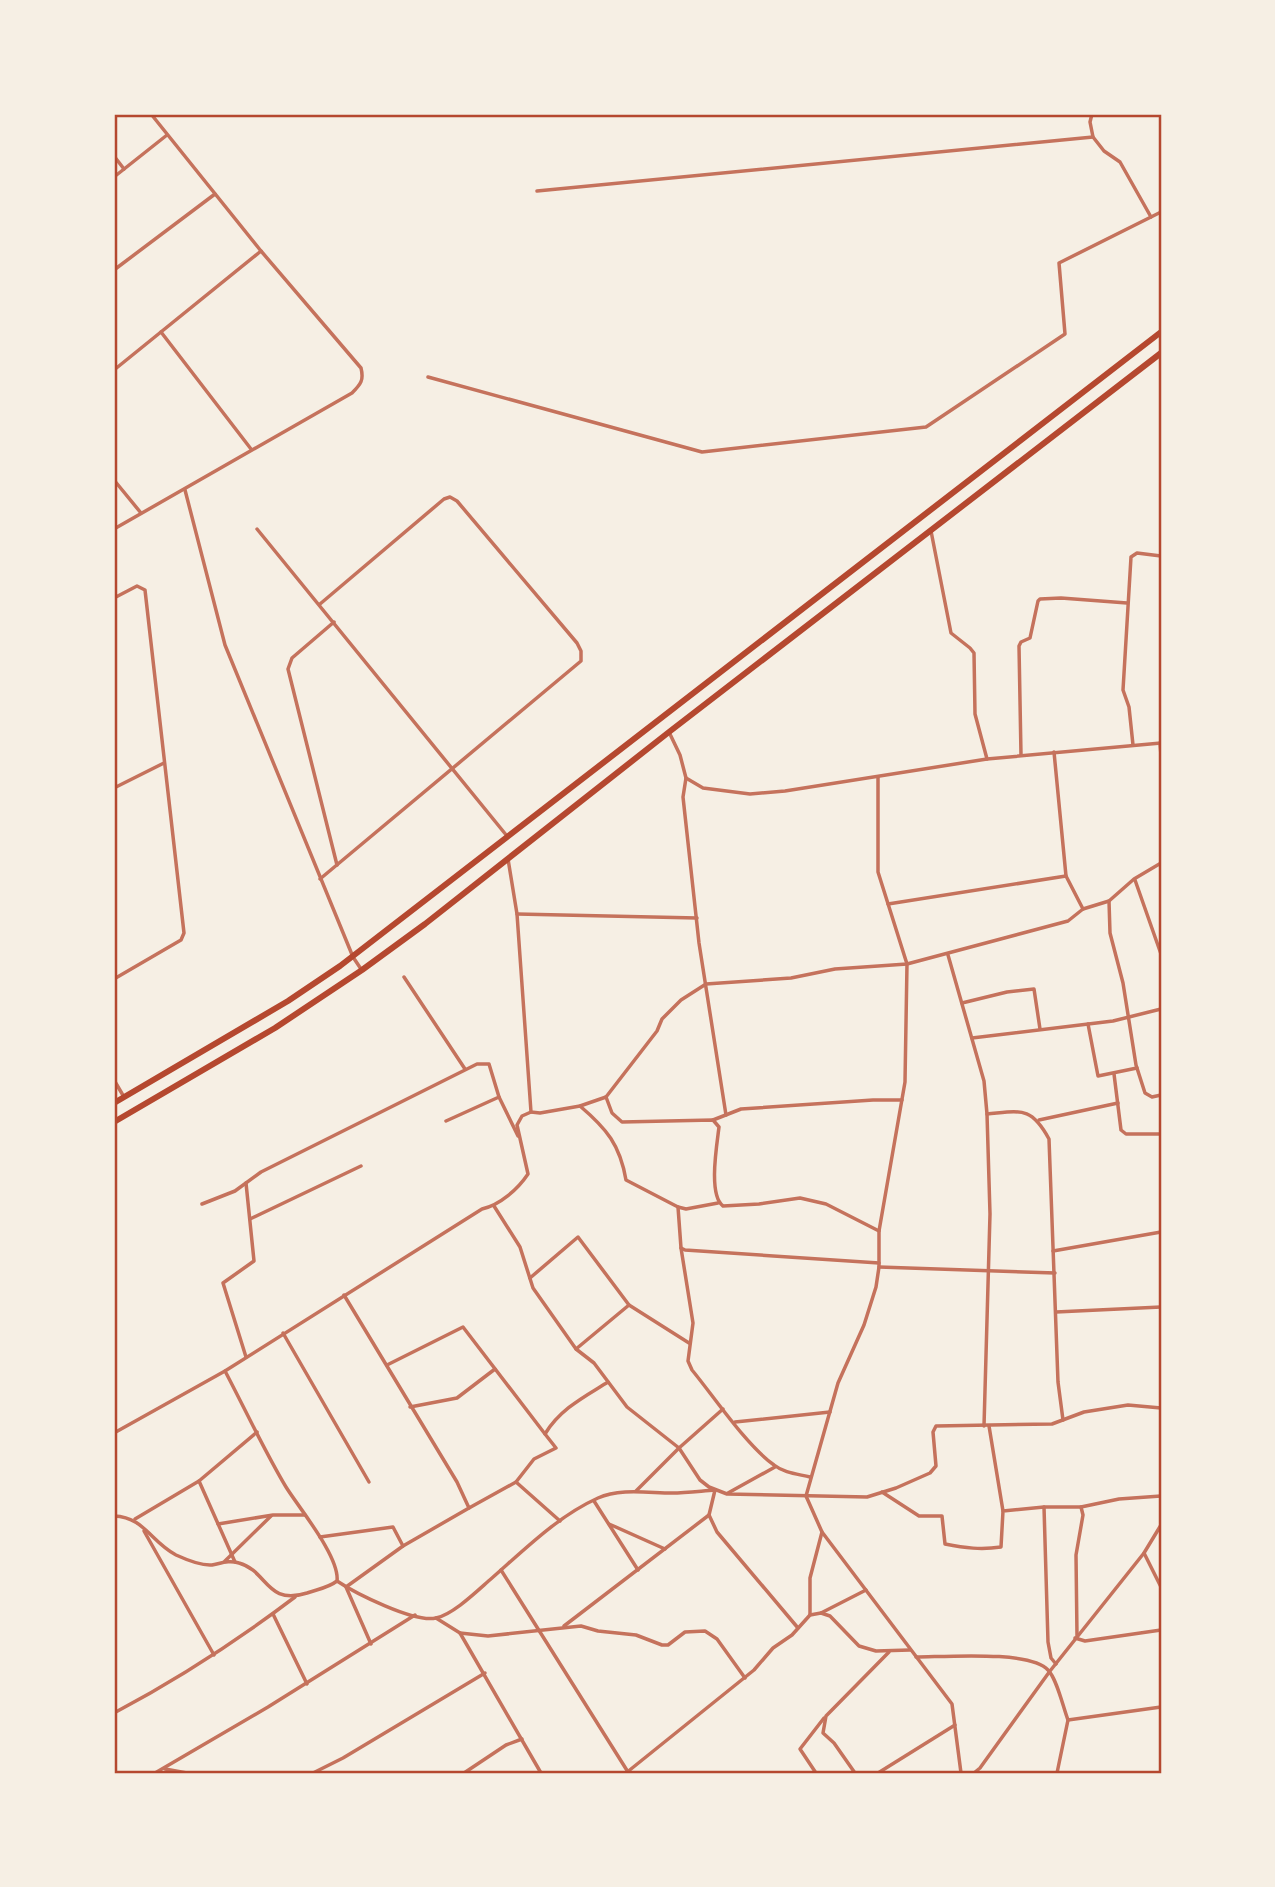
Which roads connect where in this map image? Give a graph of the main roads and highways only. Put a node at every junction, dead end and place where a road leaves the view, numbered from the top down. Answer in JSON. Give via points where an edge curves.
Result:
{"nodes":[{"id":1,"x":1161,"y":332,"type":"edge"},
{"id":2,"x":1161,"y":353,"type":"edge"},
{"id":3,"x":114,"y":1103,"type":"edge"},
{"id":4,"x":114,"y":1122,"type":"edge"}],
"edges":[{"from":1,"to":3,"type":"highway","via":[[352,957],[288,1001]]},
{"from":2,"to":4,"type":"highway","via":[[362,970],[275,1028]]}]}
